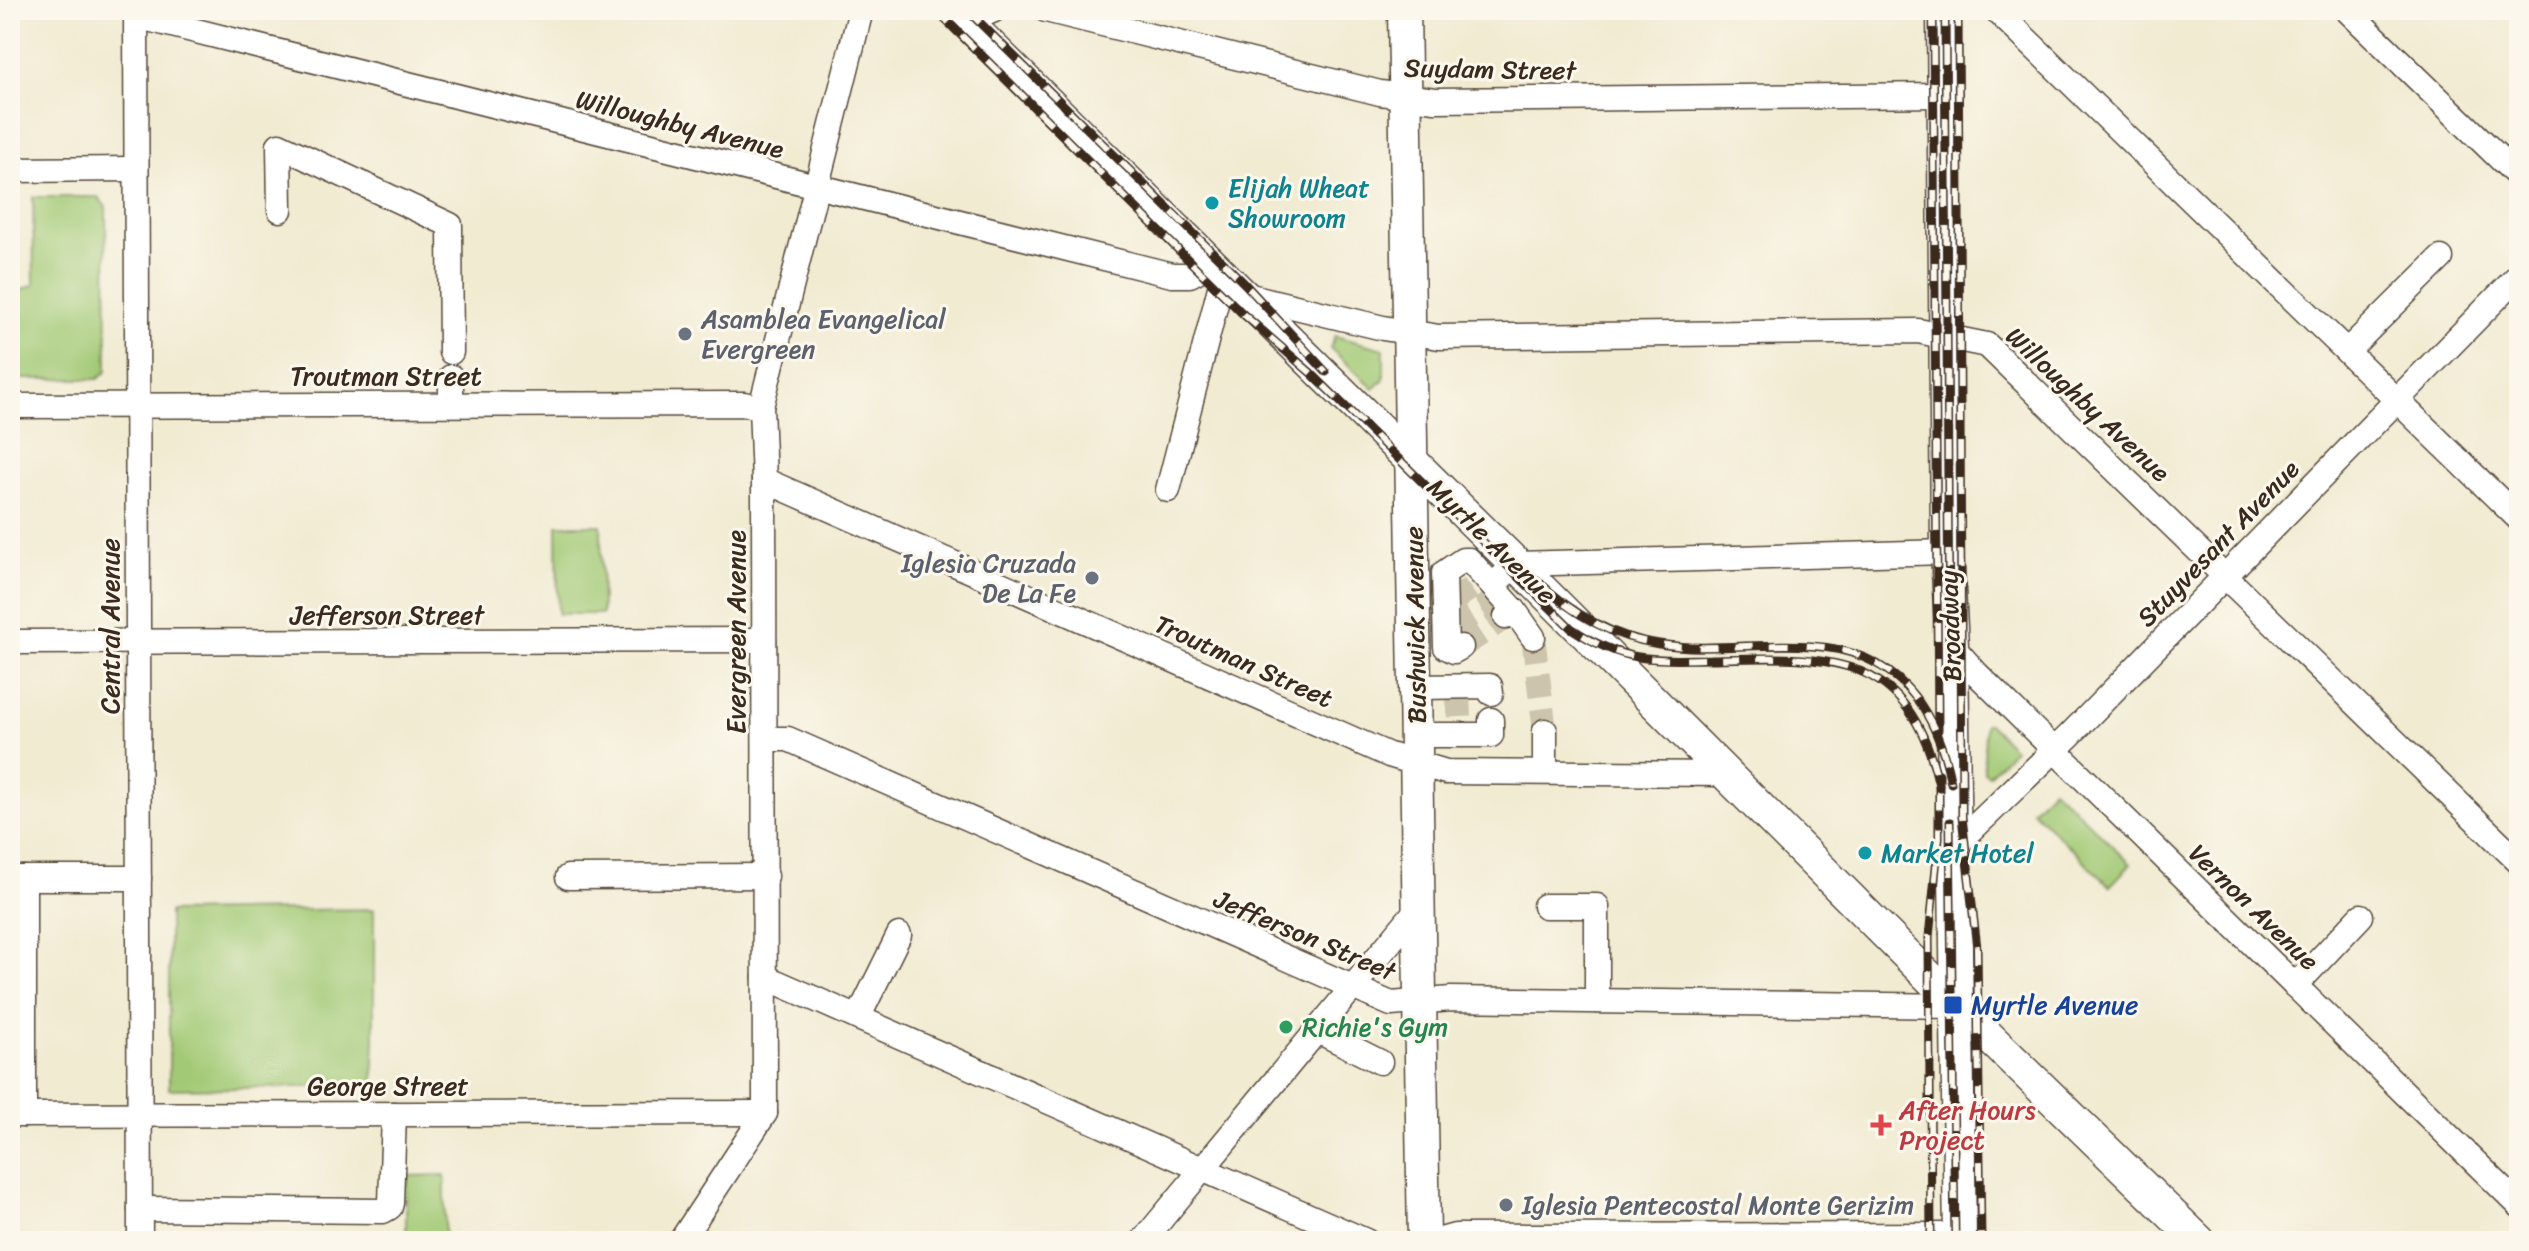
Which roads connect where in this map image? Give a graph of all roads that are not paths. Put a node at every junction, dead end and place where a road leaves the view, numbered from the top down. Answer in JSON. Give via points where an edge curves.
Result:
{"nodes":[{"id":1,"x":861,"y":10,"type":"edge"},
{"id":2,"x":1046,"y":10,"type":"edge"},
{"id":3,"x":1404,"y":10,"type":"edge"},
{"id":4,"x":1943,"y":10,"type":"edge"},
{"id":5,"x":1996,"y":10,"type":"edge"},
{"id":6,"x":2347,"y":10,"type":"edge"},
{"id":7,"x":136,"y":13,"type":"edge"},
{"id":8,"x":971,"y":14,"type":"edge"},
{"id":9,"x":1943,"y":95,"type":"junction"},
{"id":10,"x":1406,"y":96,"type":"junction"},
{"id":11,"x":136,"y":169,"type":"junction"},
{"id":12,"x":10,"y":170,"type":"edge"},
{"id":13,"x":2519,"y":177,"type":"edge"},
{"id":14,"x":817,"y":186,"type":"junction"},
{"id":15,"x":280,"y":210,"type":"dead end"},
{"id":16,"x":2441,"y":258,"type":"dead end"},
{"id":17,"x":2519,"y":275,"type":"edge"},
{"id":18,"x":1224,"y":278,"type":"junction"},
{"id":19,"x":1410,"y":332,"type":"junction"},
{"id":20,"x":1946,"y":336,"type":"junction"},
{"id":21,"x":2347,"y":351,"type":"junction"},
{"id":22,"x":451,"y":352,"type":"dead end"},
{"id":23,"x":451,"y":377,"type":"dead end"},
{"id":24,"x":2397,"y":400,"type":"junction"},
{"id":25,"x":451,"y":404,"type":"junction"},
{"id":26,"x":10,"y":406,"type":"edge"},
{"id":27,"x":137,"y":406,"type":"junction"},
{"id":28,"x":761,"y":407,"type":"junction"},
{"id":29,"x":1412,"y":463,"type":"junction"},
{"id":30,"x":764,"y":480,"type":"junction"},
{"id":31,"x":1168,"y":490,"type":"dead end"},
{"id":32,"x":2519,"y":519,"type":"edge"},
{"id":33,"x":1947,"y":552,"type":"junction"},
{"id":34,"x":2226,"y":575,"type":"junction"},
{"id":35,"x":1472,"y":593,"type":"junction"},
{"id":36,"x":1533,"y":637,"type":"dead end"},
{"id":37,"x":764,"y":640,"type":"junction"},
{"id":38,"x":10,"y":642,"type":"edge"},
{"id":39,"x":138,"y":642,"type":"junction"},
{"id":40,"x":1952,"y":646,"type":"junction"},
{"id":41,"x":1416,"y":687,"type":"junction"},
{"id":42,"x":1471,"y":690,"type":"dead end"},
{"id":43,"x":1545,"y":731,"type":"tunnel mouth"},
{"id":44,"x":765,"y":739,"type":"junction"},
{"id":45,"x":1417,"y":749,"type":"junction"},
{"id":46,"x":2054,"y":750,"type":"junction"},
{"id":47,"x":1491,"y":772,"type":"junction"},
{"id":48,"x":1545,"y":772,"type":"junction"},
{"id":49,"x":1728,"y":774,"type":"junction"},
{"id":50,"x":1955,"y":846,"type":"junction"},
{"id":51,"x":2519,"y":862,"type":"edge"},
{"id":52,"x":766,"y":876,"type":"junction"},
{"id":53,"x":568,"y":877,"type":"dead end"},
{"id":54,"x":17,"y":878,"type":"edge"},
{"id":55,"x":139,"y":878,"type":"junction"},
{"id":56,"x":1545,"y":906,"type":"dead end"},
{"id":57,"x":1419,"y":907,"type":"junction"},
{"id":58,"x":2361,"y":916,"type":"dead end"},
{"id":59,"x":899,"y":935,"type":"dead end"},
{"id":60,"x":765,"y":977,"type":"junction"},
{"id":61,"x":2295,"y":986,"type":"junction"},
{"id":62,"x":1353,"y":989,"type":"junction"},
{"id":63,"x":1597,"y":1001,"type":"junction"},
{"id":64,"x":1420,"y":1002,"type":"junction"},
{"id":65,"x":1958,"y":1006,"type":"junction"},
{"id":66,"x":858,"y":1018,"type":"junction"},
{"id":67,"x":1318,"y":1031,"type":"junction"},
{"id":68,"x":1380,"y":1062,"type":"dead end"},
{"id":69,"x":765,"y":1113,"type":"junction"},
{"id":70,"x":394,"y":1114,"type":"junction"},
{"id":71,"x":17,"y":1115,"type":"edge"},
{"id":72,"x":140,"y":1115,"type":"junction"},
{"id":73,"x":1202,"y":1170,"type":"junction"},
{"id":74,"x":2519,"y":1205,"type":"edge"},
{"id":75,"x":140,"y":1209,"type":"junction"},
{"id":76,"x":1960,"y":1238,"type":"edge"},
{"id":77,"x":140,"y":1241,"type":"edge"},
{"id":78,"x":681,"y":1241,"type":"edge"},
{"id":79,"x":1143,"y":1241,"type":"edge"},
{"id":80,"x":1366,"y":1241,"type":"edge"},
{"id":81,"x":1424,"y":1241,"type":"edge"},
{"id":82,"x":1437,"y":1241,"type":"edge"},
{"id":83,"x":2199,"y":1241,"type":"edge"}],
"edges":[{"from":1,"to":14,"type":"street","name":"Evergreen Avenue"},
{"from":2,"to":10,"type":"street","name":"Suydam Street"},
{"from":3,"to":10,"type":"main road","name":"Bushwick Avenue"},
{"from":4,"to":9,"type":"main road","name":"Broadway"},
{"from":5,"to":21,"type":"street"},
{"from":6,"to":13,"type":"street"},
{"from":7,"to":11,"type":"street","name":"Central Avenue"},
{"from":7,"to":14,"type":"street","name":"Willoughby Avenue"},
{"from":8,"to":18,"type":"main road","name":"Myrtle Avenue"},
{"from":9,"to":10,"type":"street","name":"Suydam Street","via":[[1435,100]]},
{"from":9,"to":20,"type":"main road","name":"Broadway"},
{"from":10,"to":19,"type":"main road","name":"Bushwick Avenue"},
{"from":11,"to":12,"type":"street"},
{"from":11,"to":27,"type":"street","name":"Central Avenue"},
{"from":14,"to":18,"type":"street","name":"Willoughby Avenue","via":[[1172,275]]},
{"from":14,"to":28,"type":"street","name":"Evergreen Avenue"},
{"from":15,"to":22,"type":"street","via":[[279,145],[450,225]]},
{"from":16,"to":21,"type":"street"},
{"from":17,"to":24,"type":"street","name":"Stuyvesant Avenue"},
{"from":18,"to":19,"type":"street","name":"Willoughby Avenue"},
{"from":18,"to":29,"type":"main road","name":"Myrtle Avenue"},
{"from":18,"to":31,"type":"street"},
{"from":19,"to":20,"type":"street","name":"Willoughby Avenue","via":[[1439,337],[1918,331]]},
{"from":19,"to":29,"type":"main road","name":"Bushwick Avenue"},
{"from":20,"to":33,"type":"main road","name":"Broadway"},
{"from":20,"to":34,"type":"street","name":"Willoughby Avenue","via":[[1987,345]]},
{"from":21,"to":24,"type":"street"},
{"from":23,"to":25,"type":"street"},
{"from":24,"to":32,"type":"street"},
{"from":24,"to":34,"type":"street","name":"Stuyvesant Avenue"},
{"from":25,"to":27,"type":"street","name":"Troutman Street"},
{"from":25,"to":28,"type":"street","name":"Troutman Street"},
{"from":26,"to":27,"type":"street","name":"Troutman Street"},
{"from":27,"to":39,"type":"street","name":"Central Avenue"},
{"from":28,"to":30,"type":"street","name":"Evergreen Avenue"},
{"from":29,"to":35,"type":"main road","name":"Myrtle Avenue"},
{"from":29,"to":35,"type":"main road","name":"Bushwick Avenue"},
{"from":30,"to":37,"type":"street","name":"Evergreen Avenue"},
{"from":30,"to":45,"type":"street","name":"Troutman Street","via":[[1374,749]]},
{"from":33,"to":35,"type":"street"},
{"from":33,"to":40,"type":"main road","name":"Broadway"},
{"from":34,"to":46,"type":"street","name":"Stuyvesant Avenue"},
{"from":34,"to":51,"type":"street","name":"Willoughby Avenue"},
{"from":35,"to":36,"type":"street"},
{"from":35,"to":41,"type":"main road","name":"Bushwick Avenue"},
{"from":35,"to":49,"type":"main road","name":"Myrtle Avenue"},
{"from":37,"to":39,"type":"street","name":"Jefferson Street"},
{"from":37,"to":44,"type":"street","name":"Evergreen Avenue"},
{"from":38,"to":39,"type":"street","name":"Jefferson Street"},
{"from":39,"to":55,"type":"street","name":"Central Avenue"},
{"from":40,"to":46,"type":"street","name":"Vernon Avenue"},
{"from":40,"to":50,"type":"main road","name":"Broadway"},
{"from":41,"to":42,"type":"street"},
{"from":41,"to":45,"type":"main road","name":"Bushwick Avenue"},
{"from":43,"to":48,"type":"street"},
{"from":44,"to":52,"type":"street","name":"Evergreen Avenue"},
{"from":44,"to":62,"type":"street","name":"Jefferson Street","via":[[788,739]]},
{"from":45,"to":47,"type":"street","name":"Troutman Street","via":[[1446,772]]},
{"from":45,"to":47,"type":"street","via":[[1475,727]]},
{"from":45,"to":57,"type":"main road","name":"Bushwick Avenue"},
{"from":46,"to":50,"type":"street","name":"Stuyvesant Avenue"},
{"from":46,"to":61,"type":"street","name":"Vernon Avenue"},
{"from":47,"to":48,"type":"street","name":"Troutman Street"},
{"from":48,"to":49,"type":"street","name":"Troutman Street"},
{"from":49,"to":65,"type":"main road","name":"Myrtle Avenue"},
{"from":50,"to":65,"type":"main road","name":"Broadway"},
{"from":52,"to":53,"type":"street"},
{"from":52,"to":60,"type":"street","name":"Evergreen Avenue"},
{"from":54,"to":55,"type":"street"},
{"from":54,"to":71,"type":"street"},
{"from":55,"to":72,"type":"street","name":"Central Avenue"},
{"from":56,"to":63,"type":"street","via":[[1597,906]]},
{"from":57,"to":62,"type":"street"},
{"from":57,"to":64,"type":"main road","name":"Bushwick Avenue"},
{"from":58,"to":61,"type":"street"},
{"from":59,"to":66,"type":"street"},
{"from":60,"to":66,"type":"street"},
{"from":60,"to":69,"type":"street","name":"Evergreen Avenue"},
{"from":61,"to":74,"type":"street","name":"Vernon Avenue"},
{"from":62,"to":64,"type":"street","name":"Jefferson Street","via":[[1391,1004]]},
{"from":62,"to":67,"type":"street"},
{"from":63,"to":64,"type":"street","name":"Jefferson Street"},
{"from":63,"to":65,"type":"street","name":"Jefferson Street"},
{"from":64,"to":81,"type":"main road","name":"Bushwick Avenue"},
{"from":65,"to":76,"type":"main road","name":"Broadway"},
{"from":65,"to":83,"type":"main road","name":"Myrtle Avenue"},
{"from":66,"to":73,"type":"street"},
{"from":67,"to":68,"type":"street"},
{"from":67,"to":73,"type":"street"},
{"from":69,"to":70,"type":"street","name":"George Street"},
{"from":69,"to":78,"type":"street"},
{"from":70,"to":72,"type":"street","name":"George Street"},
{"from":70,"to":75,"type":"street","via":[[391,1203],[378,1213]]},
{"from":71,"to":72,"type":"street","name":"George Street"},
{"from":72,"to":75,"type":"street","name":"Central Avenue"},
{"from":73,"to":79,"type":"street"},
{"from":73,"to":80,"type":"street"},
{"from":75,"to":77,"type":"street","name":"Central Avenue"},
{"from":76,"to":82,"type":"street","via":[[1455,1236]]}]}
